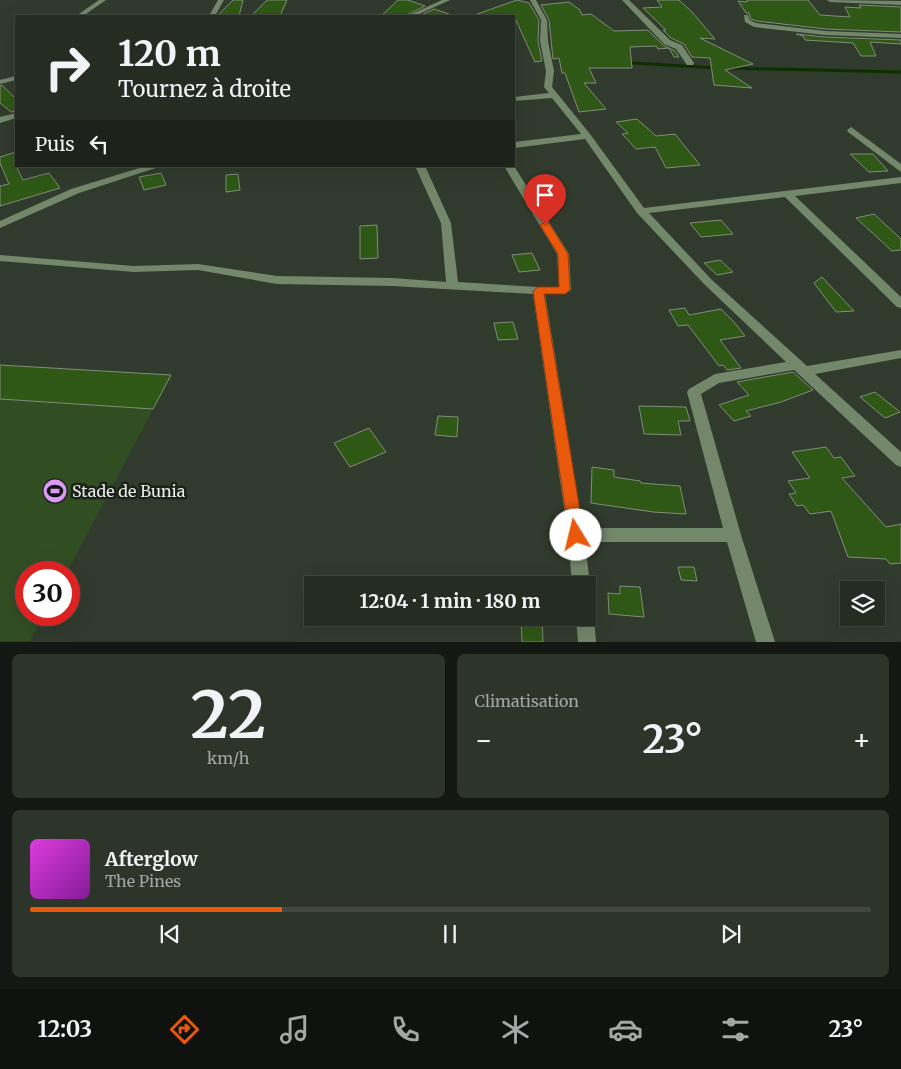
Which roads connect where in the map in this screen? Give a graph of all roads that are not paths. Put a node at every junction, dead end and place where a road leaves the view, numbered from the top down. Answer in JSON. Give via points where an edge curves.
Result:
{"nodes":[{"id":1,"x":103,"y":0,"type":"edge"},
{"id":2,"x":221,"y":0,"type":"edge"},
{"id":3,"x":447,"y":0,"type":"edge"},
{"id":4,"x":533,"y":0,"type":"edge"},
{"id":5,"x":625,"y":0,"type":"edge"},
{"id":6,"x":830,"y":0,"type":"edge"},
{"id":7,"x":901,"y":3,"type":"edge"},
{"id":8,"x":80,"y":15,"type":"edge"},
{"id":9,"x":213,"y":15,"type":"edge"},
{"id":10,"x":412,"y":15,"type":"edge"},
{"id":11,"x":746,"y":16,"type":"dead end"},
{"id":12,"x":901,"y":36,"type":"edge"},
{"id":13,"x":690,"y":62,"type":"dead end"},
{"id":14,"x":15,"y":78,"type":"edge"},
{"id":15,"x":0,"y":82,"type":"edge"},
{"id":16,"x":554,"y":95,"type":"junction"},
{"id":17,"x":515,"y":99,"type":"edge"},
{"id":18,"x":15,"y":115,"type":"edge"},
{"id":19,"x":0,"y":120,"type":"edge"},
{"id":20,"x":851,"y":130,"type":"dead end"},
{"id":21,"x":588,"y":136,"type":"junction"},
{"id":22,"x":515,"y":145,"type":"edge"},
{"id":23,"x":154,"y":167,"type":"edge"},
{"id":24,"x":420,"y":167,"type":"edge"},
{"id":25,"x":510,"y":167,"type":"edge"},
{"id":26,"x":901,"y":169,"type":"edge"},
{"id":27,"x":901,"y":180,"type":"edge"},
{"id":28,"x":788,"y":194,"type":"junction"},
{"id":29,"x":641,"y":211,"type":"junction"},
{"id":30,"x":0,"y":225,"type":"edge"},
{"id":31,"x":0,"y":258,"type":"edge"},
{"id":32,"x":452,"y":285,"type":"junction"},
{"id":33,"x":538,"y":291,"type":"junction"},
{"id":34,"x":901,"y":304,"type":"edge"},
{"id":35,"x":901,"y":354,"type":"edge"},
{"id":36,"x":800,"y":368,"type":"junction"},
{"id":37,"x":901,"y":461,"type":"edge"},
{"id":38,"x":576,"y":535,"type":"junction"},
{"id":39,"x":733,"y":535,"type":"junction"},
{"id":40,"x":581,"y":576,"type":"edge"},
{"id":41,"x":586,"y":626,"type":"edge"},
{"id":42,"x":588,"y":642,"type":"edge"},
{"id":43,"x":766,"y":642,"type":"edge"}],
"edges":[{"from":1,"to":8,"type":"street"},
{"from":2,"to":9,"type":"street"},
{"from":3,"to":10,"type":"street"},
{"from":4,"to":16,"type":"street","via":[[544,20],[550,71],[548,87]]},
{"from":5,"to":13,"type":"street","via":[[667,42],[678,47]]},
{"from":6,"to":7,"type":"street"},
{"from":11,"to":12,"type":"street","via":[[747,21],[754,25]]},
{"from":14,"to":15,"type":"street"},
{"from":16,"to":17,"type":"street"},
{"from":16,"to":21,"type":"street"},
{"from":18,"to":19,"type":"street"},
{"from":20,"to":26,"type":"street"},
{"from":21,"to":22,"type":"street"},
{"from":21,"to":29,"type":"street"},
{"from":23,"to":30,"type":"street","via":[[75,192]]},
{"from":24,"to":32,"type":"street","via":[[446,223]]},
{"from":25,"to":33,"type":"street","via":[[563,254],[565,290]]},
{"from":27,"to":28,"type":"street"},
{"from":28,"to":29,"type":"street"},
{"from":28,"to":34,"type":"street"},
{"from":29,"to":36,"type":"street","via":[[708,282]]},
{"from":31,"to":32,"type":"street","via":[[134,270],[198,267],[277,280]]},
{"from":32,"to":33,"type":"street"},
{"from":33,"to":38,"type":"street"},
{"from":35,"to":36,"type":"street"},
{"from":36,"to":37,"type":"street"},
{"from":36,"to":39,"type":"street","via":[[715,379],[694,392]]},
{"from":38,"to":39,"type":"street"},
{"from":38,"to":40,"type":"street"},
{"from":39,"to":43,"type":"street"},
{"from":41,"to":42,"type":"street"}]}
